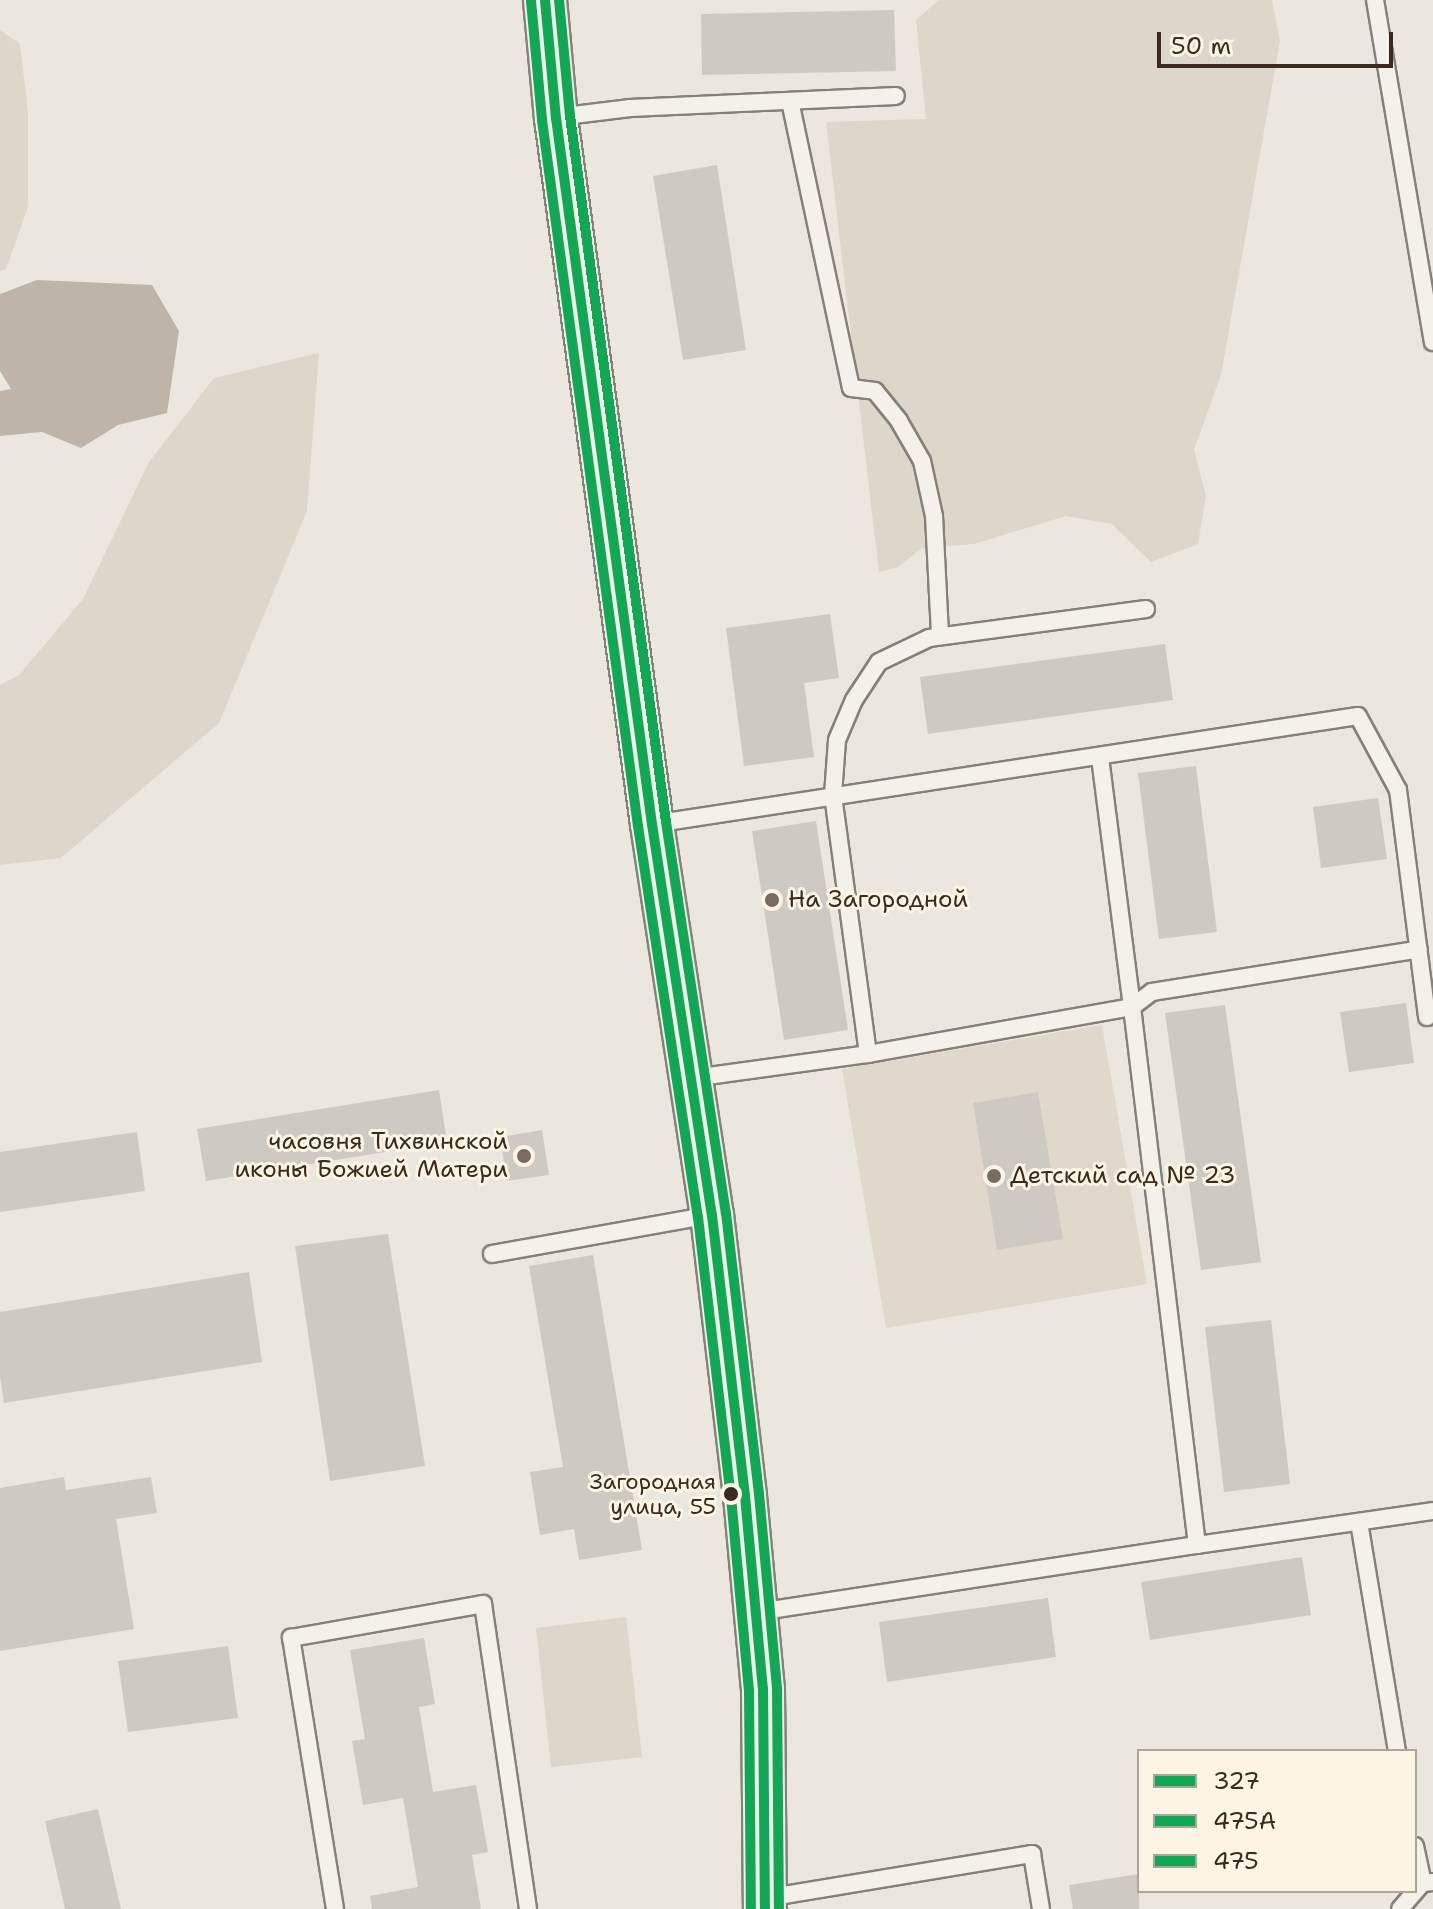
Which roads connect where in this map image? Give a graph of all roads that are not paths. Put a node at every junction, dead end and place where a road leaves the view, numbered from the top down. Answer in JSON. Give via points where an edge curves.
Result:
{"nodes":[{"id":1,"x":545,"y":0,"type":"edge"},
{"id":2,"x":1375,"y":0,"type":"edge"},
{"id":3,"x":896,"y":96,"type":"dead end"},
{"id":4,"x":790,"y":101,"type":"junction"},
{"id":5,"x":556,"y":118,"type":"junction"},
{"id":6,"x":1433,"y":342,"type":"edge"},
{"id":7,"x":1146,"y":609,"type":"dead end"},
{"id":8,"x":940,"y":636,"type":"junction"},
{"id":9,"x":1100,"y":756,"type":"junction"},
{"id":10,"x":833,"y":795,"type":"junction"},
{"id":11,"x":652,"y":824,"type":"junction"},
{"id":12,"x":1419,"y":949,"type":"junction"},
{"id":13,"x":1132,"y":1007,"type":"junction"},
{"id":14,"x":1427,"y":1017,"type":"dead end"},
{"id":15,"x":868,"y":1054,"type":"junction"},
{"id":16,"x":692,"y":1079,"type":"junction"},
{"id":17,"x":712,"y":1215,"type":"junction"},
{"id":18,"x":492,"y":1254,"type":"dead end"},
{"id":19,"x":1433,"y":1511,"type":"edge"},
{"id":20,"x":1359,"y":1522,"type":"junction"},
{"id":21,"x":1197,"y":1545,"type":"junction"},
{"id":22,"x":758,"y":1612,"type":"junction"},
{"id":23,"x":1397,"y":1749,"type":"edge"},
{"id":24,"x":1417,"y":1852,"type":"edge"},
{"id":25,"x":1428,"y":1883,"type":"edge"},
{"id":26,"x":765,"y":1904,"type":"edge"},
{"id":27,"x":335,"y":1909,"type":"edge"},
{"id":28,"x":528,"y":1909,"type":"edge"},
{"id":29,"x":1041,"y":1909,"type":"edge"},
{"id":30,"x":1400,"y":1909,"type":"edge"}],
"edges":[{"from":1,"to":5,"type":"main road"},
{"from":2,"to":6,"type":"lane"},
{"from":3,"to":4,"type":"lane"},
{"from":4,"to":5,"type":"lane","via":[[630,108]]},
{"from":4,"to":8,"type":"lane","via":[[851,388],[875,391],[922,461],[934,516]]},
{"from":5,"to":11,"type":"main road"},
{"from":7,"to":8,"type":"lane"},
{"from":8,"to":10,"type":"lane","via":[[879,662],[837,740]]},
{"from":9,"to":10,"type":"lane"},
{"from":9,"to":12,"type":"lane","via":[[1358,716],[1398,790]]},
{"from":9,"to":13,"type":"lane"},
{"from":10,"to":11,"type":"lane"},
{"from":10,"to":15,"type":"lane"},
{"from":11,"to":16,"type":"main road"},
{"from":12,"to":13,"type":"lane","via":[[1152,992]]},
{"from":12,"to":14,"type":"lane"},
{"from":13,"to":15,"type":"lane"},
{"from":13,"to":21,"type":"lane"},
{"from":15,"to":16,"type":"lane"},
{"from":16,"to":17,"type":"main road"},
{"from":17,"to":18,"type":"lane"},
{"from":17,"to":22,"type":"main road"},
{"from":19,"to":20,"type":"lane"},
{"from":20,"to":21,"type":"lane"},
{"from":20,"to":23,"type":"lane"},
{"from":21,"to":22,"type":"lane"},
{"from":22,"to":26,"type":"main road"},
{"from":24,"to":25,"type":"lane"},
{"from":25,"to":30,"type":"lane"},
{"from":26,"to":29,"type":"lane","via":[[1032,1854]]},
{"from":27,"to":28,"type":"lane","via":[[291,1638],[483,1604]]}]}
